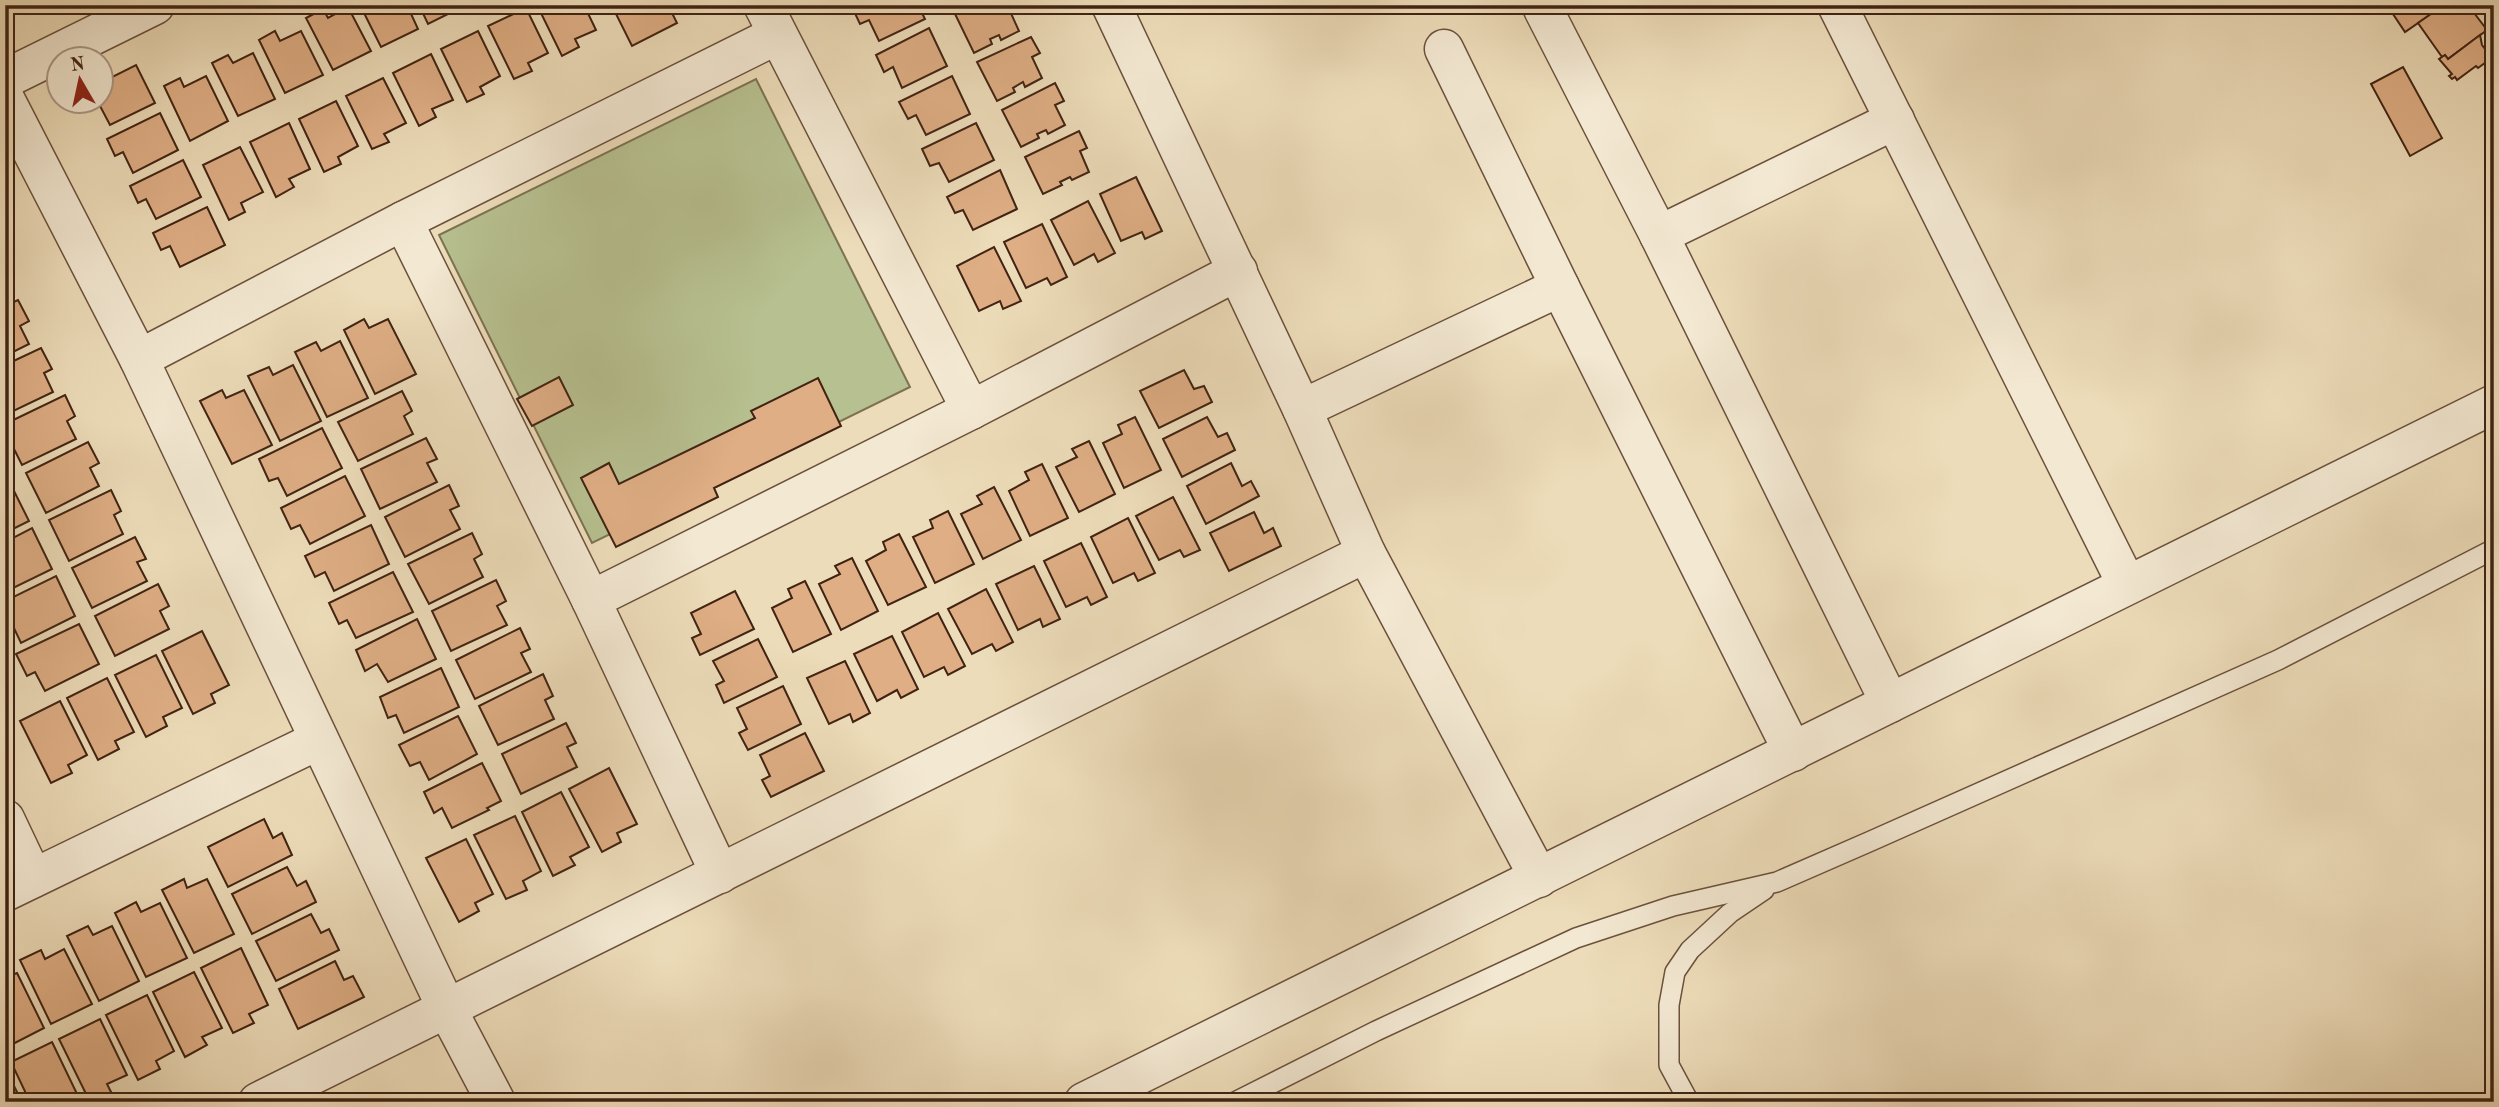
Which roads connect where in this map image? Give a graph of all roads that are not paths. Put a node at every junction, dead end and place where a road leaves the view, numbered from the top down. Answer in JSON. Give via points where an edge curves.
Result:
{"nodes":[{"id":1,"x":155,"y":5,"type":"edge"},
{"id":2,"x":1111,"y":5,"type":"edge"},
{"id":3,"x":1837,"y":5,"type":"edge"},
{"id":4,"x":1543,"y":9,"type":"dead end"},
{"id":5,"x":770,"y":20,"type":"edge"},
{"id":6,"x":1444,"y":49,"type":"dead end"},
{"id":7,"x":5,"y":79,"type":"edge"},
{"id":8,"x":5,"y":99,"type":"edge"},
{"id":9,"x":1895,"y":120,"type":"junction"},
{"id":10,"x":403,"y":222,"type":"junction"},
{"id":11,"x":1659,"y":235,"type":"junction"},
{"id":12,"x":1238,"y":271,"type":"junction"},
{"id":13,"x":1560,"y":287,"type":"junction"},
{"id":14,"x":139,"y":359,"type":"junction"},
{"id":15,"x":2494,"y":404,"type":"edge"},
{"id":16,"x":1303,"y":410,"type":"junction"},
{"id":17,"x":971,"y":411,"type":"junction"},
{"id":18,"x":2494,"y":549,"type":"edge"},
{"id":19,"x":1366,"y":553,"type":"junction"},
{"id":20,"x":2127,"y":585,"type":"junction"},
{"id":21,"x":591,"y":600,"type":"junction"},
{"id":22,"x":1890,"y":703,"type":"junction"},
{"id":23,"x":319,"y":740,"type":"junction"},
{"id":24,"x":1793,"y":752,"type":"junction"},
{"id":25,"x":5,"y":819,"type":"edge"},
{"id":26,"x":720,"y":874,"type":"junction"},
{"id":27,"x":1539,"y":878,"type":"junction"},
{"id":28,"x":1777,"y":882,"type":"junction"},
{"id":29,"x":19,"y":885,"type":"edge"},
{"id":30,"x":447,"y":1009,"type":"junction"},
{"id":31,"x":258,"y":1102,"type":"edge"},
{"id":32,"x":496,"y":1102,"type":"edge"},
{"id":33,"x":1084,"y":1102,"type":"edge"},
{"id":34,"x":1235,"y":1102,"type":"edge"},
{"id":35,"x":1689,"y":1102,"type":"edge"}],
"edges":[{"from":1,"to":7,"type":"street"},
{"from":2,"to":12,"type":"street"},
{"from":3,"to":9,"type":"street"},
{"from":4,"to":11,"type":"street"},
{"from":5,"to":10,"type":"street"},
{"from":5,"to":17,"type":"street"},
{"from":6,"to":13,"type":"street"},
{"from":8,"to":14,"type":"street"},
{"from":9,"to":11,"type":"street"},
{"from":9,"to":20,"type":"street"},
{"from":10,"to":14,"type":"street"},
{"from":10,"to":21,"type":"street"},
{"from":11,"to":22,"type":"street"},
{"from":12,"to":16,"type":"street"},
{"from":12,"to":17,"type":"street"},
{"from":13,"to":16,"type":"street"},
{"from":13,"to":24,"type":"street"},
{"from":14,"to":23,"type":"street"},
{"from":15,"to":20,"type":"street"},
{"from":16,"to":19,"type":"street"},
{"from":17,"to":21,"type":"street"},
{"from":18,"to":28,"type":"lane","via":[[2278,660]]},
{"from":19,"to":26,"type":"street"},
{"from":19,"to":27,"type":"street"},
{"from":20,"to":22,"type":"street"},
{"from":21,"to":26,"type":"street"},
{"from":22,"to":24,"type":"street"},
{"from":23,"to":29,"type":"street"},
{"from":23,"to":30,"type":"street"},
{"from":24,"to":27,"type":"street"},
{"from":25,"to":29,"type":"street"},
{"from":26,"to":30,"type":"street"},
{"from":27,"to":33,"type":"street"},
{"from":28,"to":34,"type":"lane","via":[[1673,906],[1576,938]]},
{"from":28,"to":35,"type":"lane","via":[[1730,913],[1689,950],[1675,972],[1669,1005],[1670,1065]]},
{"from":30,"to":31,"type":"street"},
{"from":30,"to":32,"type":"street"}]}
